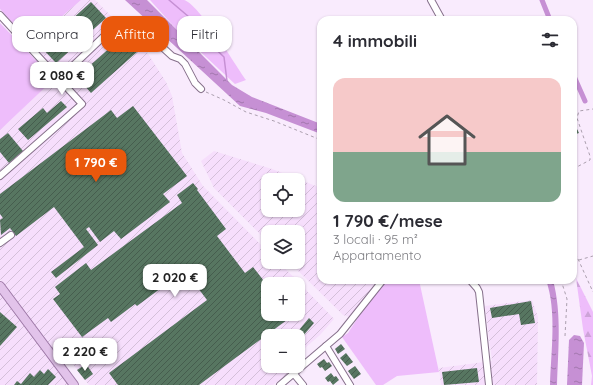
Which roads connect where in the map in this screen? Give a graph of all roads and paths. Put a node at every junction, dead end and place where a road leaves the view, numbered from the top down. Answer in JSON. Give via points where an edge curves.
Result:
{"nodes":[{"id":1,"x":431,"y":0,"type":"edge"},
{"id":2,"x":0,"y":14,"type":"edge"},
{"id":3,"x":440,"y":16,"type":"edge"},
{"id":4,"x":59,"y":79,"type":"junction"},
{"id":5,"x":201,"y":90,"type":"joint"},
{"id":6,"x":593,"y":109,"type":"edge"},
{"id":7,"x":577,"y":118,"type":"joint"},
{"id":8,"x":317,"y":138,"type":"edge"},
{"id":9,"x":577,"y":167,"type":"edge"},
{"id":10,"x":0,"y":176,"type":"edge"},
{"id":11,"x":11,"y":235,"type":"dead end"},
{"id":12,"x":0,"y":243,"type":"edge"},
{"id":13,"x":593,"y":256,"type":"edge"},
{"id":14,"x":578,"y":260,"type":"joint"},
{"id":15,"x":380,"y":284,"type":"edge"},
{"id":16,"x":474,"y":284,"type":"edge"},
{"id":17,"x":562,"y":284,"type":"edge"},
{"id":18,"x":0,"y":286,"type":"edge"},
{"id":19,"x":593,"y":292,"type":"edge"},
{"id":20,"x":565,"y":336,"type":"dead end"},
{"id":21,"x":326,"y":346,"type":"junction"},
{"id":22,"x":294,"y":374,"type":"junction"},
{"id":23,"x":74,"y":385,"type":"edge"},
{"id":24,"x":280,"y":385,"type":"edge"},
{"id":25,"x":303,"y":385,"type":"edge"},
{"id":26,"x":350,"y":385,"type":"edge"},
{"id":27,"x":489,"y":385,"type":"edge"}],
"edges":[{"from":1,"to":3,"type":"street"},
{"from":2,"to":4,"type":"street"},
{"from":4,"to":5,"type":"street","via":[[117,24],[128,20],[137,24],[172,56],[180,59]]},
{"from":4,"to":10,"type":"street","via":[[82,104]]},
{"from":5,"to":8,"type":"path","via":[[246,112]]},
{"from":6,"to":7,"type":"path","via":[[579,111]]},
{"from":7,"to":9,"type":"path","via":[[590,160]]},
{"from":11,"to":12,"type":"street"},
{"from":13,"to":14,"type":"path"},
{"from":14,"to":19,"type":"path"},
{"from":15,"to":21,"type":"street","via":[[347,327]]},
{"from":16,"to":27,"type":"street","via":[[478,292]]},
{"from":17,"to":20,"type":"path","via":[[567,299]]},
{"from":18,"to":23,"type":"main road"},
{"from":21,"to":22,"type":"street"},
{"from":21,"to":26,"type":"street"},
{"from":22,"to":24,"type":"street"},
{"from":22,"to":25,"type":"street"}]}
